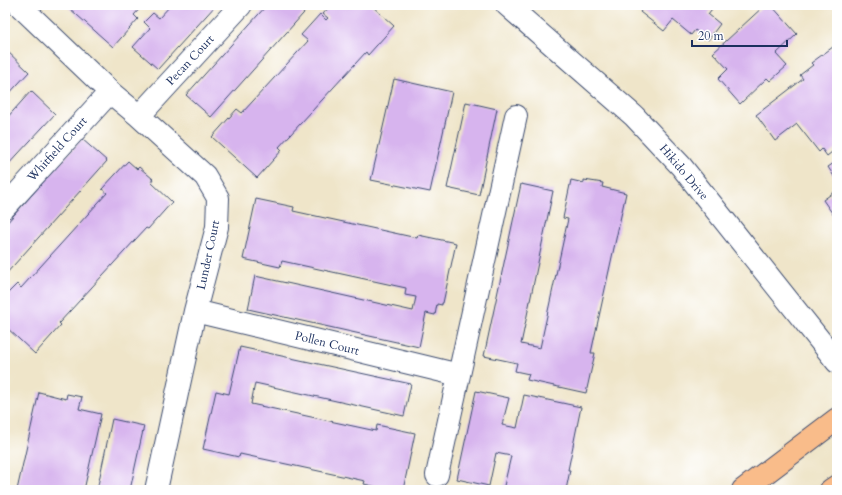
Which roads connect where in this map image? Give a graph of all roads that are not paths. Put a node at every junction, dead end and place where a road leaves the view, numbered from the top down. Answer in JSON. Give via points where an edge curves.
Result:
{"nodes":[{"id":1,"x":19,"y":5,"type":"edge"},
{"id":2,"x":241,"y":5,"type":"edge"},
{"id":3,"x":507,"y":5,"type":"edge"},
{"id":4,"x":110,"y":92,"type":"junction"},
{"id":5,"x":139,"y":116,"type":"junction"},
{"id":6,"x":516,"y":116,"type":"dead end"},
{"id":7,"x":5,"y":207,"type":"edge"},
{"id":8,"x":196,"y":311,"type":"junction"},
{"id":9,"x":837,"y":362,"type":"edge"},
{"id":10,"x":459,"y":375,"type":"junction"},
{"id":11,"x":837,"y":419,"type":"edge"},
{"id":12,"x":437,"y":475,"type":"dead end"},
{"id":13,"x":837,"y":486,"type":"edge"},
{"id":14,"x":156,"y":490,"type":"edge"},
{"id":15,"x":743,"y":490,"type":"edge"},
{"id":16,"x":831,"y":490,"type":"edge"}],
"edges":[{"from":1,"to":4,"type":"street","name":"Lunder Court"},
{"from":2,"to":5,"type":"street","name":"Pecan Court"},
{"from":3,"to":9,"type":"street","name":"Hikido Drive","via":[[634,116],[680,166]]},
{"from":4,"to":5,"type":"street","name":"Lunder Court"},
{"from":4,"to":7,"type":"street","name":"Whitfield Court"},
{"from":5,"to":8,"type":"street","name":"Lunder Court","via":[[205,176],[218,198],[217,227]]},
{"from":6,"to":10,"type":"street"},
{"from":8,"to":10,"type":"street","name":"Pollen Court"},
{"from":8,"to":14,"type":"street","name":"Lunder Court"},
{"from":10,"to":12,"type":"street"},
{"from":11,"to":15,"type":"main road"},
{"from":13,"to":16,"type":"main road"}]}
